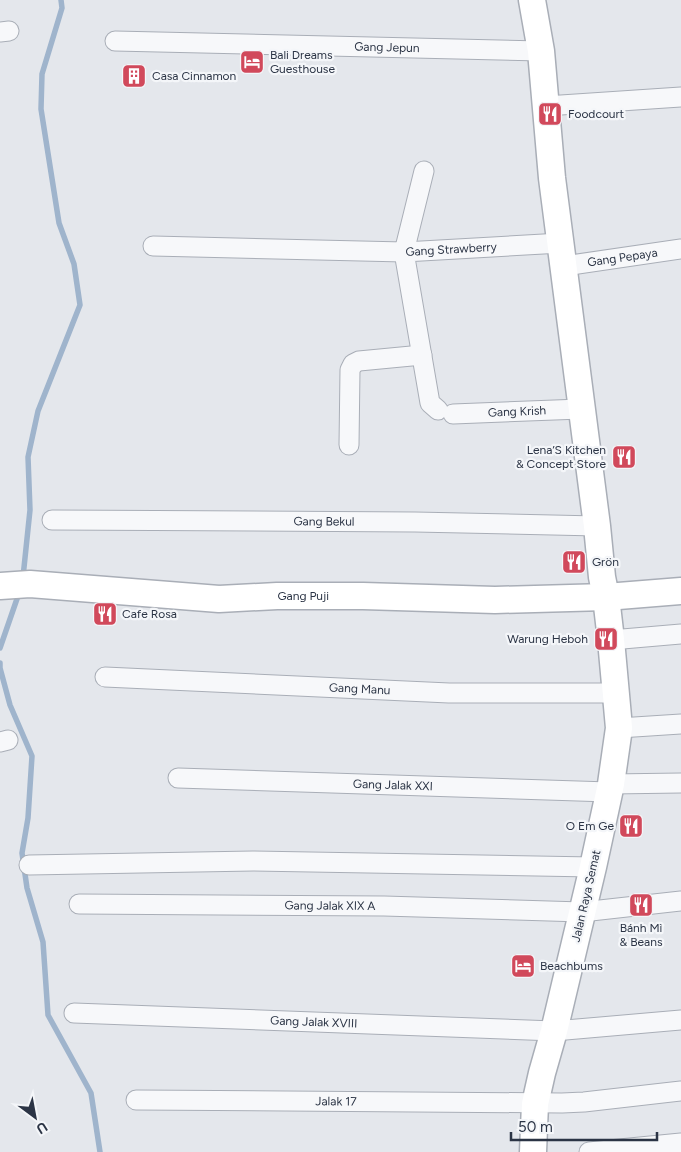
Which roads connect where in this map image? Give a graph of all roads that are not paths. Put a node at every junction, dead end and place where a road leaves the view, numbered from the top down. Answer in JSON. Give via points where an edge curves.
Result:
{"nodes":[{"id":1,"x":532,"y":0,"type":"edge"},
{"id":2,"x":115,"y":41,"type":"dead end"},
{"id":3,"x":541,"y":51,"type":"junction"},
{"id":4,"x":681,"y":97,"type":"edge"},
{"id":5,"x":546,"y":106,"type":"junction"},
{"id":6,"x":424,"y":171,"type":"dead end"},
{"id":7,"x":153,"y":246,"type":"dead end"},
{"id":8,"x":681,"y":250,"type":"edge"},
{"id":9,"x":404,"y":252,"type":"junction"},
{"id":10,"x":562,"y":255,"type":"junction"},
{"id":11,"x":422,"y":355,"type":"junction"},
{"id":12,"x":440,"y":409,"type":"joint"},
{"id":13,"x":581,"y":409,"type":"junction"},
{"id":14,"x":349,"y":445,"type":"dead end"},
{"id":15,"x":52,"y":520,"type":"dead end"},
{"id":16,"x":597,"y":526,"type":"junction"},
{"id":17,"x":0,"y":586,"type":"edge"},
{"id":18,"x":681,"y":591,"type":"edge"},
{"id":19,"x":606,"y":597,"type":"junction"},
{"id":20,"x":681,"y":634,"type":"edge"},
{"id":21,"x":611,"y":640,"type":"junction"},
{"id":22,"x":105,"y":677,"type":"dead end"},
{"id":23,"x":616,"y":693,"type":"junction"},
{"id":24,"x":681,"y":724,"type":"edge"},
{"id":25,"x":619,"y":728,"type":"junction"},
{"id":26,"x":178,"y":778,"type":"dead end"},
{"id":27,"x":681,"y":783,"type":"edge"},
{"id":28,"x":610,"y":788,"type":"junction"},
{"id":29,"x":29,"y":864,"type":"dead end"},
{"id":30,"x":593,"y":867,"type":"junction"},
{"id":31,"x":681,"y":901,"type":"edge"},
{"id":32,"x":79,"y":904,"type":"dead end"},
{"id":33,"x":582,"y":912,"type":"junction"},
{"id":34,"x":74,"y":1013,"type":"dead end"},
{"id":35,"x":681,"y":1020,"type":"edge"},
{"id":36,"x":554,"y":1031,"type":"junction"},
{"id":37,"x":681,"y":1091,"type":"edge"},
{"id":38,"x":136,"y":1100,"type":"dead end"},
{"id":39,"x":536,"y":1104,"type":"junction"},
{"id":40,"x":681,"y":1143,"type":"edge"},
{"id":41,"x":533,"y":1152,"type":"edge"},
{"id":42,"x":589,"y":1152,"type":"edge"}],
"edges":[{"from":1,"to":3,"type":"street","name":"Jalan Raya Semat"},
{"from":2,"to":3,"type":"street","name":"Gang Jepun"},
{"from":3,"to":5,"type":"street","name":"Jalan Raya Semat"},
{"from":4,"to":5,"type":"street"},
{"from":5,"to":10,"type":"street","name":"Jalan Raya Semat"},
{"from":6,"to":9,"type":"street"},
{"from":7,"to":9,"type":"street"},
{"from":8,"to":10,"type":"street","name":"Gang Pepaya"},
{"from":9,"to":10,"type":"street","name":"Gang Strawberry"},
{"from":9,"to":11,"type":"street","name":"Gang Strawberry"},
{"from":10,"to":13,"type":"street","name":"Jalan Raya Semat"},
{"from":11,"to":12,"type":"street","name":"Gang Strawberry"},
{"from":11,"to":14,"type":"street","via":[[353,364],[350,370]]},
{"from":12,"to":13,"type":"street","name":"Gang Krish"},
{"from":13,"to":16,"type":"street","name":"Jalan Raya Semat"},
{"from":15,"to":16,"type":"street","name":"Gang Bekul"},
{"from":16,"to":19,"type":"street","name":"Jalan Raya Semat"},
{"from":17,"to":19,"type":"street","name":"Gang Puji","via":[[30,584],[218,599],[277,596],[495,600]]},
{"from":18,"to":19,"type":"street","name":"Gang Puji"},
{"from":19,"to":21,"type":"street","name":"Jalan Raya Semat"},
{"from":20,"to":21,"type":"street"},
{"from":21,"to":23,"type":"street","name":"Jalan Raya Semat"},
{"from":22,"to":23,"type":"street","name":"Gang Manu","via":[[449,693]]},
{"from":23,"to":25,"type":"street","name":"Jalan Raya Semat"},
{"from":24,"to":25,"type":"street"},
{"from":25,"to":28,"type":"street","name":"Jalan Raya Semat"},
{"from":26,"to":28,"type":"street","name":"Gang Jalak XXI"},
{"from":27,"to":28,"type":"street","name":"Gang Jalak XXI"},
{"from":28,"to":30,"type":"street","name":"Jalan Raya Semat"},
{"from":29,"to":30,"type":"street","via":[[253,861]]},
{"from":30,"to":33,"type":"street","name":"Jalan Raya Semat"},
{"from":31,"to":33,"type":"street","name":"Gang Jalak XIX A"},
{"from":32,"to":33,"type":"street","name":"Gang Jalak XIX A","via":[[384,906]]},
{"from":33,"to":36,"type":"street","name":"Jalan Raya Semat"},
{"from":34,"to":36,"type":"street","name":"Gang Jalak XVIII"},
{"from":35,"to":36,"type":"street","name":"Gang Jalak XVIII"},
{"from":36,"to":39,"type":"street","name":"Jalan Raya Semat"},
{"from":37,"to":39,"type":"street","name":"Jalak 17"},
{"from":38,"to":39,"type":"street","name":"Jalak 17"},
{"from":39,"to":41,"type":"street","name":"Jalan Raya Semat"},
{"from":40,"to":42,"type":"street"}]}
